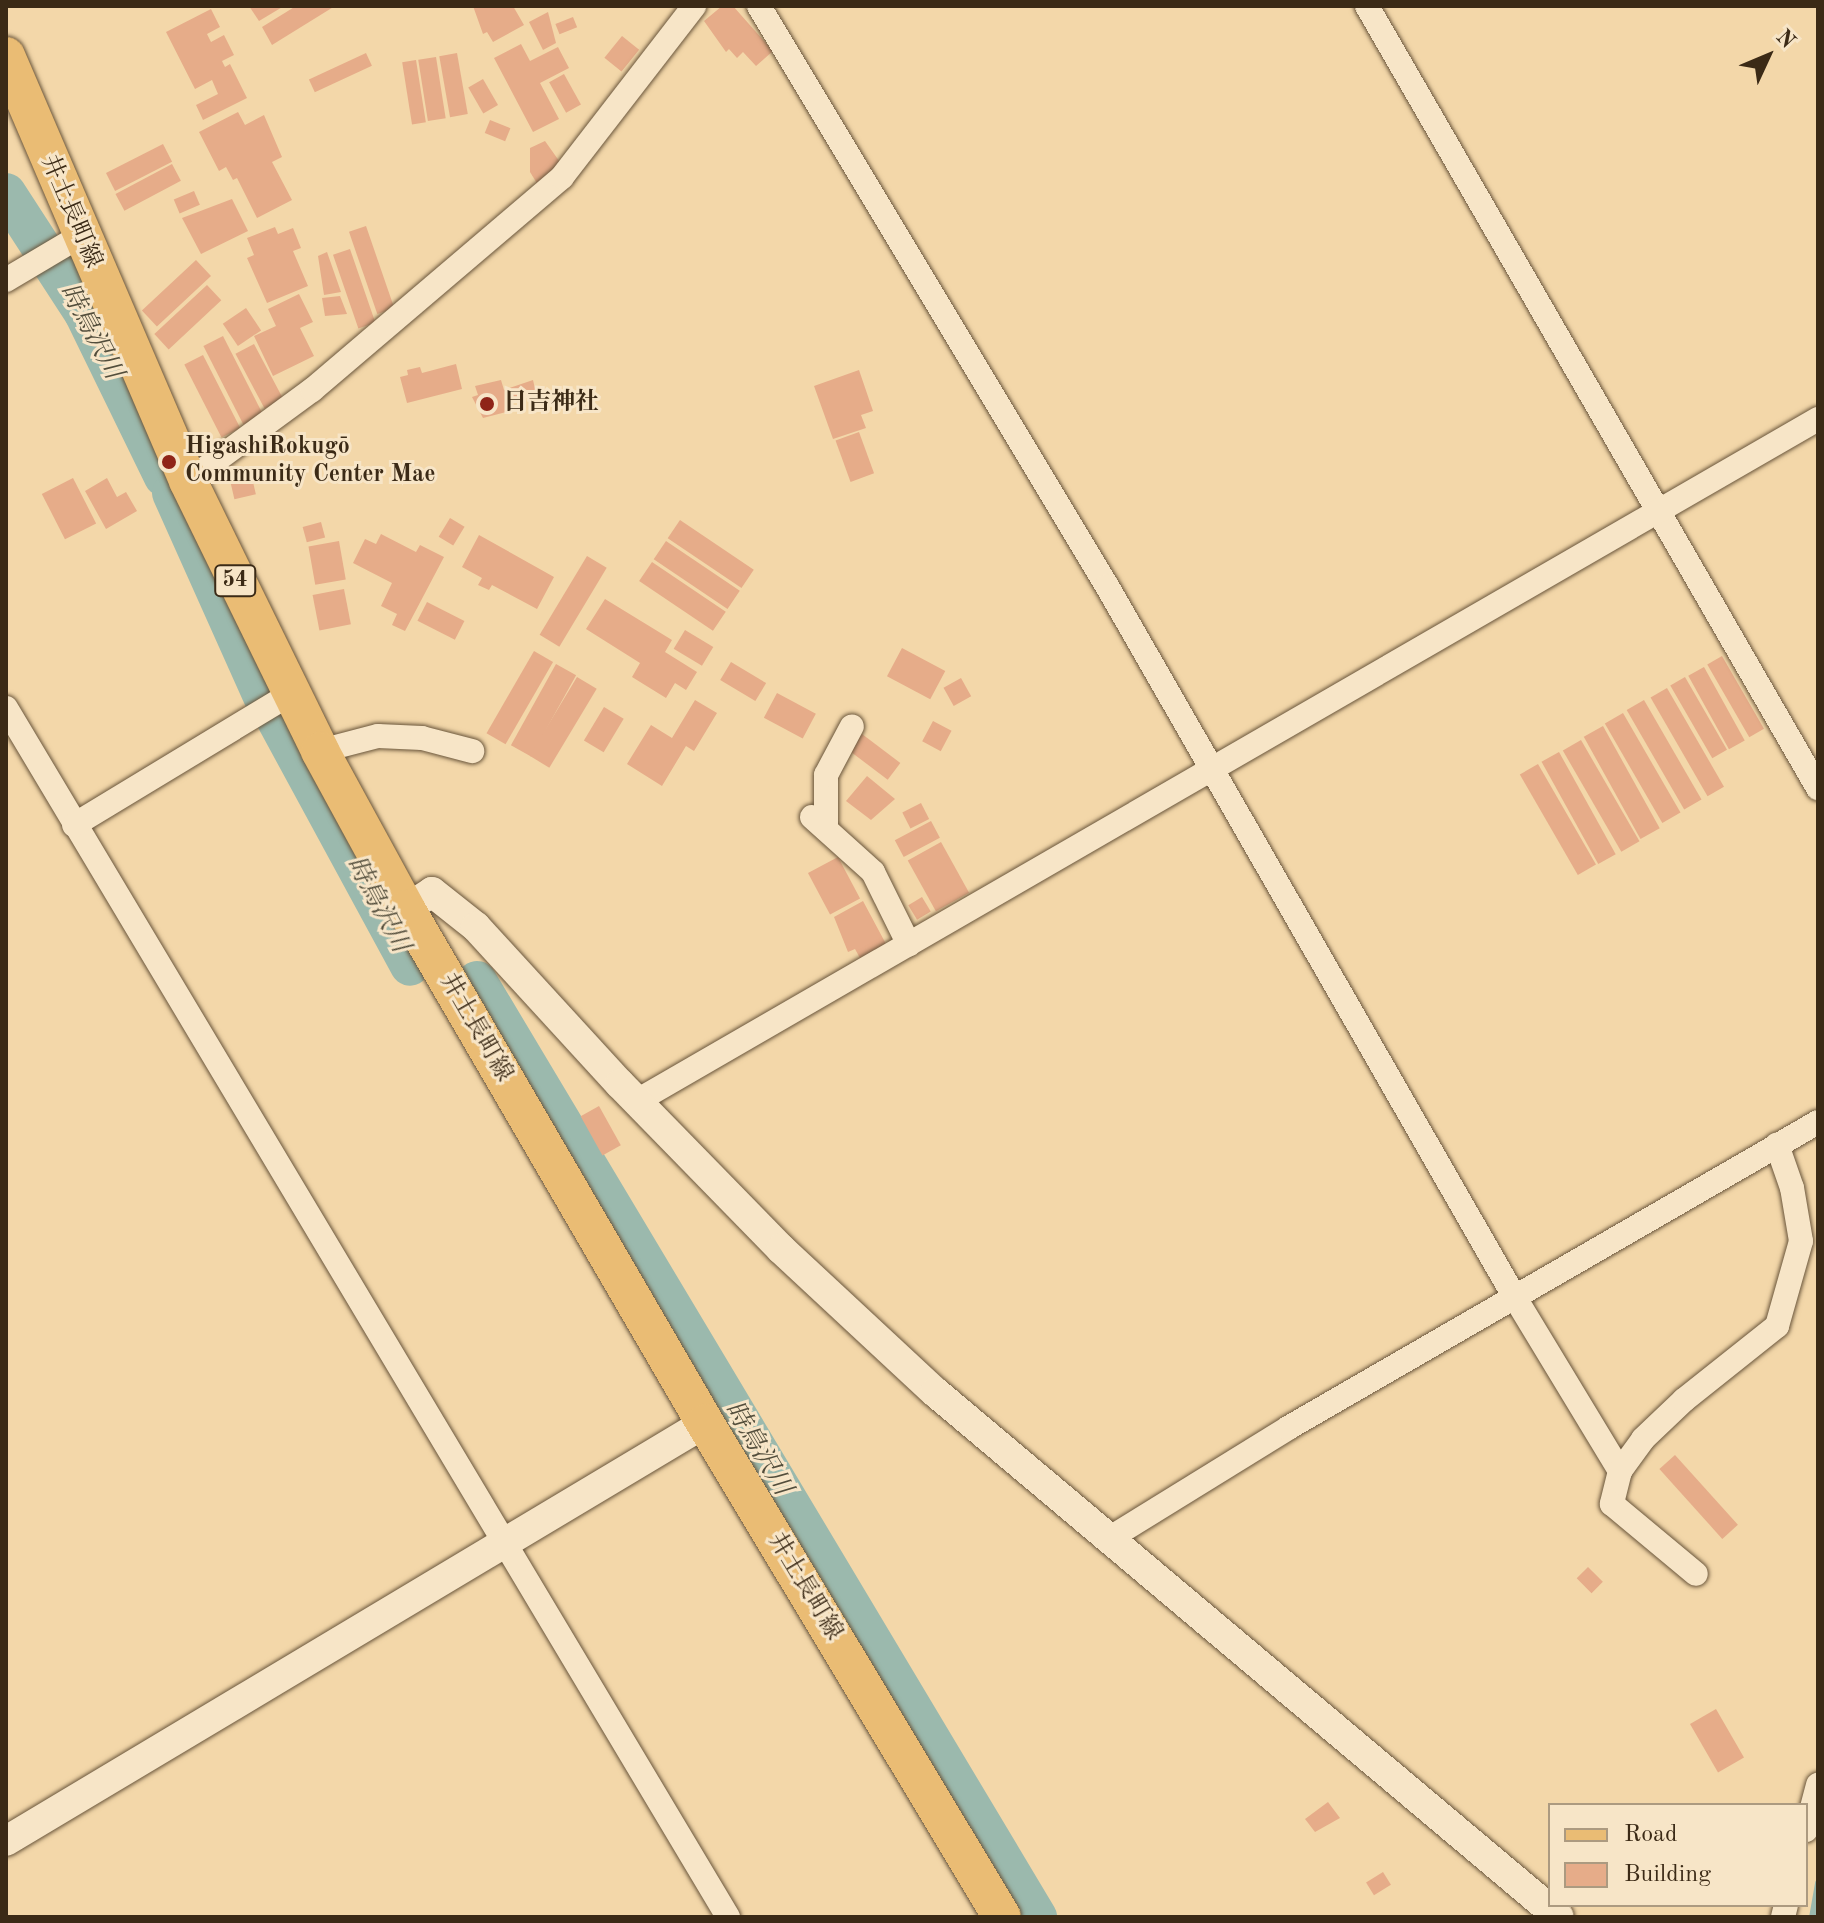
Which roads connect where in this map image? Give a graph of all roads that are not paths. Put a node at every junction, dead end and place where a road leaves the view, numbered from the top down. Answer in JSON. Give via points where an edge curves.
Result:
{"nodes":[{"id":1,"x":694,"y":6,"type":"edge"},
{"id":2,"x":759,"y":6,"type":"edge"},
{"id":3,"x":1367,"y":6,"type":"edge"},
{"id":4,"x":6,"y":56,"type":"edge"},
{"id":5,"x":59,"y":249,"type":"junction"},
{"id":6,"x":6,"y":280,"type":"edge"},
{"id":7,"x":1818,"y":419,"type":"edge"},
{"id":8,"x":188,"y":481,"type":"junction"},
{"id":9,"x":1658,"y":511,"type":"junction"},
{"id":10,"x":290,"y":694,"type":"junction"},
{"id":11,"x":6,"y":708,"type":"edge"},
{"id":12,"x":852,"y":726,"type":"dead end"},
{"id":13,"x":320,"y":751,"type":"junction"},
{"id":14,"x":472,"y":751,"type":"dead end"},
{"id":15,"x":1211,"y":773,"type":"junction"},
{"id":16,"x":1818,"y":788,"type":"edge"},
{"id":17,"x":74,"y":825,"type":"junction"},
{"id":18,"x":406,"y":909,"type":"junction"},
{"id":19,"x":909,"y":945,"type":"junction"},
{"id":20,"x":637,"y":1101,"type":"junction"},
{"id":21,"x":1818,"y":1122,"type":"edge"},
{"id":22,"x":1777,"y":1145,"type":"junction"},
{"id":23,"x":1514,"y":1296,"type":"junction"},
{"id":24,"x":705,"y":1423,"type":"junction"},
{"id":25,"x":1620,"y":1471,"type":"junction"},
{"id":26,"x":1107,"y":1540,"type":"junction"},
{"id":27,"x":504,"y":1543,"type":"junction"},
{"id":28,"x":1696,"y":1574,"type":"dead end"},
{"id":29,"x":1818,"y":1785,"type":"edge"},
{"id":30,"x":1808,"y":1822,"type":"edge"},
{"id":31,"x":6,"y":1841,"type":"edge"},
{"id":32,"x":728,"y":1917,"type":"edge"},
{"id":33,"x":1002,"y":1917,"type":"edge"},
{"id":34,"x":1559,"y":1917,"type":"edge"}],
"edges":[{"from":1,"to":8,"type":"street","via":[[562,177],[312,390]]},
{"from":2,"to":15,"type":"street","via":[[1107,586]]},
{"from":3,"to":9,"type":"street"},
{"from":4,"to":5,"type":"main road","name":"井土長町線","number":"54"},
{"from":5,"to":6,"type":"street"},
{"from":5,"to":8,"type":"main road","name":"井土長町線","number":"54"},
{"from":7,"to":9,"type":"street"},
{"from":8,"to":10,"type":"main road","name":"井土長町線","number":"54"},
{"from":9,"to":15,"type":"street"},
{"from":9,"to":16,"type":"street"},
{"from":10,"to":13,"type":"main road","name":"井土長町線","number":"54"},
{"from":10,"to":17,"type":"street"},
{"from":11,"to":17,"type":"street"},
{"from":12,"to":19,"type":"street","via":[[826,775],[819,823],[873,872]]},
{"from":13,"to":14,"type":"street","via":[[378,736],[422,738]]},
{"from":13,"to":18,"type":"main road","name":"井土長町線","number":"54"},
{"from":15,"to":19,"type":"street"},
{"from":15,"to":23,"type":"street"},
{"from":17,"to":27,"type":"street"},
{"from":18,"to":20,"type":"street","via":[[432,892],[476,927]]},
{"from":18,"to":24,"type":"main road","name":"井土長町線","number":"54"},
{"from":19,"to":20,"type":"street"},
{"from":20,"to":26,"type":"street","via":[[781,1249],[935,1392]]},
{"from":21,"to":22,"type":"street"},
{"from":22,"to":23,"type":"street"},
{"from":22,"to":25,"type":"street","via":[[1792,1188],[1801,1241],[1777,1326],[1684,1400],[1643,1439]]},
{"from":23,"to":25,"type":"street"},
{"from":23,"to":26,"type":"street"},
{"from":24,"to":27,"type":"street"},
{"from":24,"to":33,"type":"main road","name":"井土長町線","number":"54"},
{"from":25,"to":28,"type":"street","via":[[1612,1504]]},
{"from":26,"to":34,"type":"street"},
{"from":27,"to":31,"type":"street"},
{"from":27,"to":32,"type":"street"},
{"from":29,"to":30,"type":"street"}]}
